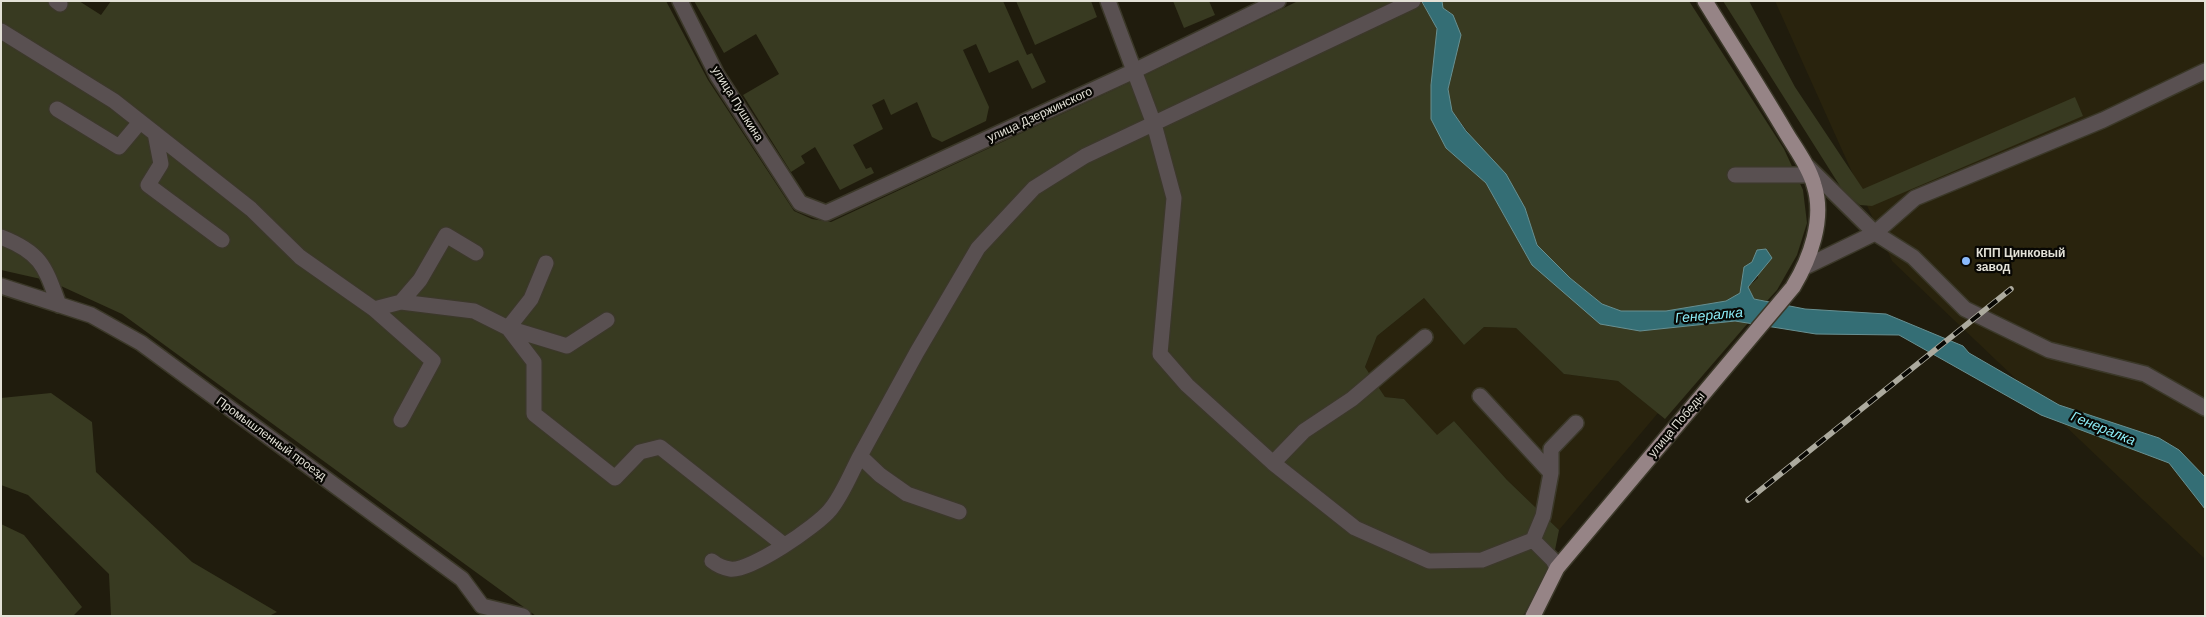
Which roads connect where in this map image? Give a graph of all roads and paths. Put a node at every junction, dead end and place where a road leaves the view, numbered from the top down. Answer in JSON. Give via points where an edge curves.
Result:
{"nodes":[{"id":1,"x":680,"y":1,"type":"edge"},
{"id":2,"x":1108,"y":1,"type":"edge"},
{"id":3,"x":1278,"y":1,"type":"edge"},
{"id":4,"x":1705,"y":1,"type":"edge"},
{"id":5,"x":1410,"y":3,"type":"edge"},
{"id":6,"x":1,"y":30,"type":"edge"},
{"id":7,"x":1134,"y":71,"type":"junction"},
{"id":8,"x":2205,"y":71,"type":"edge"},
{"id":9,"x":57,"y":109,"type":"dead end"},
{"id":10,"x":140,"y":122,"type":"junction"},
{"id":11,"x":1154,"y":124,"type":"junction"},
{"id":12,"x":155,"y":134,"type":"junction"},
{"id":13,"x":1806,"y":169,"type":"junction"},
{"id":14,"x":1735,"y":175,"type":"dead end"},
{"id":15,"x":800,"y":203,"type":"joint"},
{"id":16,"x":1874,"y":233,"type":"junction"},
{"id":17,"x":1,"y":237,"type":"edge"},
{"id":18,"x":222,"y":240,"type":"dead end"},
{"id":19,"x":476,"y":253,"type":"dead end"},
{"id":20,"x":546,"y":263,"type":"dead end"},
{"id":21,"x":1805,"y":267,"type":"junction"},
{"id":22,"x":1,"y":286,"type":"edge"},
{"id":23,"x":401,"y":302,"type":"junction"},
{"id":24,"x":59,"y":305,"type":"junction"},
{"id":25,"x":374,"y":309,"type":"junction"},
{"id":26,"x":607,"y":320,"type":"dead end"},
{"id":27,"x":508,"y":328,"type":"junction"},
{"id":28,"x":1425,"y":336,"type":"dead end"},
{"id":29,"x":1480,"y":396,"type":"dead end"},
{"id":30,"x":2205,"y":408,"type":"edge"},
{"id":31,"x":401,"y":420,"type":"dead end"},
{"id":32,"x":1576,"y":423,"type":"dead end"},
{"id":33,"x":860,"y":456,"type":"junction"},
{"id":34,"x":1273,"y":463,"type":"junction"},
{"id":35,"x":1551,"y":473,"type":"junction"},
{"id":36,"x":959,"y":512,"type":"dead end"},
{"id":37,"x":1533,"y":540,"type":"junction"},
{"id":38,"x":784,"y":545,"type":"junction"},
{"id":39,"x":712,"y":561,"type":"dead end"},
{"id":40,"x":1557,"y":568,"type":"junction"},
{"id":41,"x":480,"y":611,"type":"edge"},
{"id":42,"x":523,"y":616,"type":"edge"},
{"id":43,"x":1533,"y":616,"type":"edge"}],
"edges":[{"from":1,"to":15,"type":"street","name":"улица Пушкина","via":[[717,75]]},
{"from":2,"to":7,"type":"street"},
{"from":3,"to":7,"type":"street","name":"улица Дзержинского"},
{"from":4,"to":13,"type":"main road","name":"улица Победы"},
{"from":5,"to":11,"type":"street"},
{"from":6,"to":10,"type":"street","via":[[114,101]]},
{"from":7,"to":11,"type":"street"},
{"from":7,"to":15,"type":"street","name":"улица Дзержинского","via":[[826,213]]},
{"from":8,"to":16,"type":"street","via":[[2103,120],[1915,198]]},
{"from":9,"to":10,"type":"street","via":[[119,147]]},
{"from":10,"to":12,"type":"street"},
{"from":11,"to":33,"type":"street","via":[[1085,156],[1034,188],[978,248]]},
{"from":11,"to":34,"type":"street","via":[[1174,198],[1160,354],[1187,386]]},
{"from":12,"to":18,"type":"street","via":[[161,164],[148,185]]},
{"from":12,"to":25,"type":"street","via":[[252,209],[300,256]]},
{"from":13,"to":14,"type":"street"},
{"from":13,"to":16,"type":"street"},
{"from":13,"to":21,"type":"main road","name":"улица Победы","via":[[1814,186],[1817,210],[1815,232]]},
{"from":16,"to":21,"type":"street"},
{"from":16,"to":30,"type":"street","via":[[1913,257],[1965,309],[2049,350],[2145,374]]},
{"from":17,"to":24,"type":"street","via":[[20,244],[38,258]]},
{"from":19,"to":23,"type":"street","via":[[446,235],[420,280]]},
{"from":20,"to":27,"type":"street","via":[[531,299]]},
{"from":21,"to":40,"type":"main road","name":"улица Победы","via":[[1793,287]]},
{"from":22,"to":24,"type":"street","name":"Промышленный проезд"},
{"from":23,"to":25,"type":"street"},
{"from":23,"to":27,"type":"street","via":[[474,311]]},
{"from":24,"to":41,"type":"street","name":"Промышленный проезд","via":[[91,315],[141,343],[462,580]]},
{"from":25,"to":31,"type":"street","via":[[433,361]]},
{"from":26,"to":27,"type":"street","via":[[568,346]]},
{"from":27,"to":38,"type":"street","via":[[534,362],[534,414],[615,478],[640,452],[660,447]]},
{"from":28,"to":34,"type":"street","via":[[1352,399],[1304,431]]},
{"from":29,"to":35,"type":"street"},
{"from":32,"to":35,"type":"street","via":[[1551,449]]},
{"from":33,"to":36,"type":"street","via":[[907,494]]},
{"from":33,"to":38,"type":"street","via":[[830,510]]},
{"from":34,"to":37,"type":"street","via":[[1355,528],[1430,561],[1482,560]]},
{"from":35,"to":37,"type":"street","via":[[1543,516]]},
{"from":37,"to":40,"type":"street"},
{"from":38,"to":39,"type":"street","via":[[744,568],[730,569]]},
{"from":40,"to":43,"type":"main road","name":"улица Победы"},
{"from":41,"to":42,"type":"street","name":"Промышленный проезд"}]}
